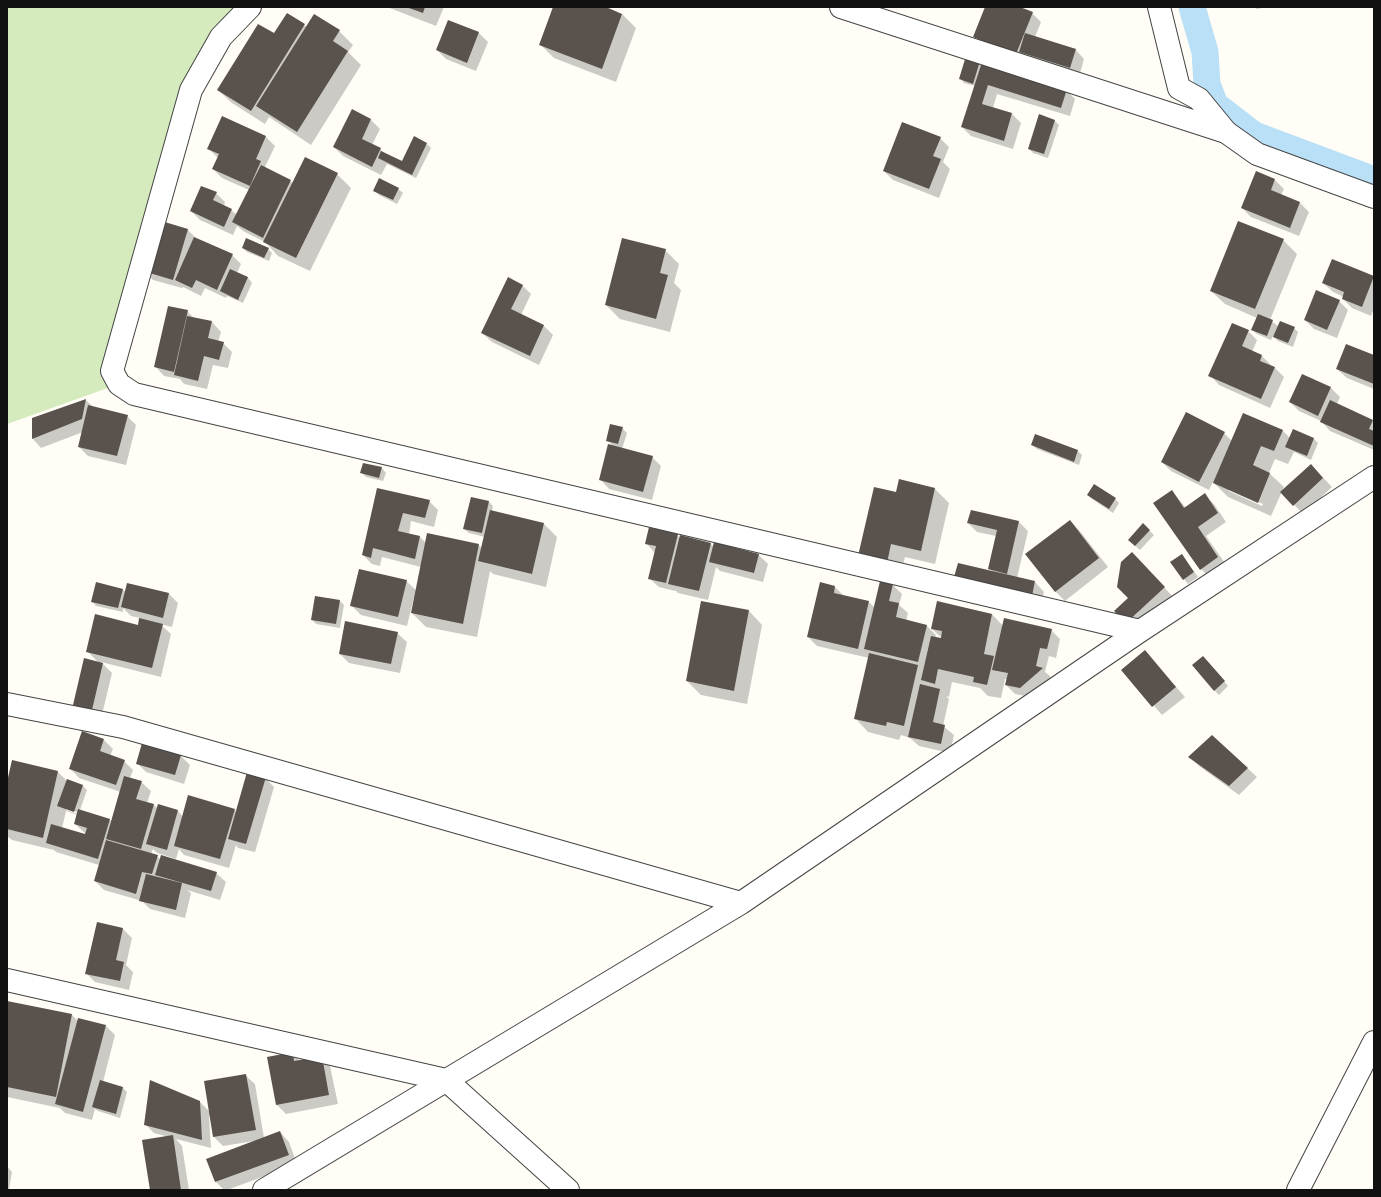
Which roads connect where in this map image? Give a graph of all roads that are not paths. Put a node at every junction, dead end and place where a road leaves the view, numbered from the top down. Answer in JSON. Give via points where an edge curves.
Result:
{"nodes":[{"id":1,"x":250,"y":7,"type":"edge"},
{"id":2,"x":840,"y":7,"type":"edge"},
{"id":3,"x":1159,"y":7,"type":"edge"},
{"id":4,"x":1226,"y":132,"type":"junction"},
{"id":5,"x":1374,"y":197,"type":"edge"},
{"id":6,"x":1374,"y":477,"type":"edge"},
{"id":7,"x":1140,"y":631,"type":"junction"},
{"id":8,"x":7,"y":704,"type":"edge"},
{"id":9,"x":741,"y":903,"type":"junction"},
{"id":10,"x":7,"y":980,"type":"edge"},
{"id":11,"x":1374,"y":1042,"type":"edge"},
{"id":12,"x":446,"y":1080,"type":"junction"},
{"id":13,"x":264,"y":1190,"type":"edge"},
{"id":14,"x":568,"y":1190,"type":"edge"},
{"id":15,"x":1298,"y":1190,"type":"edge"}],
"edges":[{"from":1,"to":7,"type":"street","via":[[221,37],[191,90],[112,372],[119,384],[142,396]]},
{"from":2,"to":4,"type":"street"},
{"from":3,"to":4,"type":"street","via":[[1179,88],[1199,99]]},
{"from":4,"to":5,"type":"street","via":[[1256,154]]},
{"from":6,"to":7,"type":"street"},
{"from":7,"to":9,"type":"street"},
{"from":8,"to":9,"type":"street","via":[[123,727]]},
{"from":9,"to":12,"type":"street"},
{"from":10,"to":12,"type":"street"},
{"from":11,"to":15,"type":"street"},
{"from":12,"to":13,"type":"street"},
{"from":12,"to":14,"type":"street"}]}
